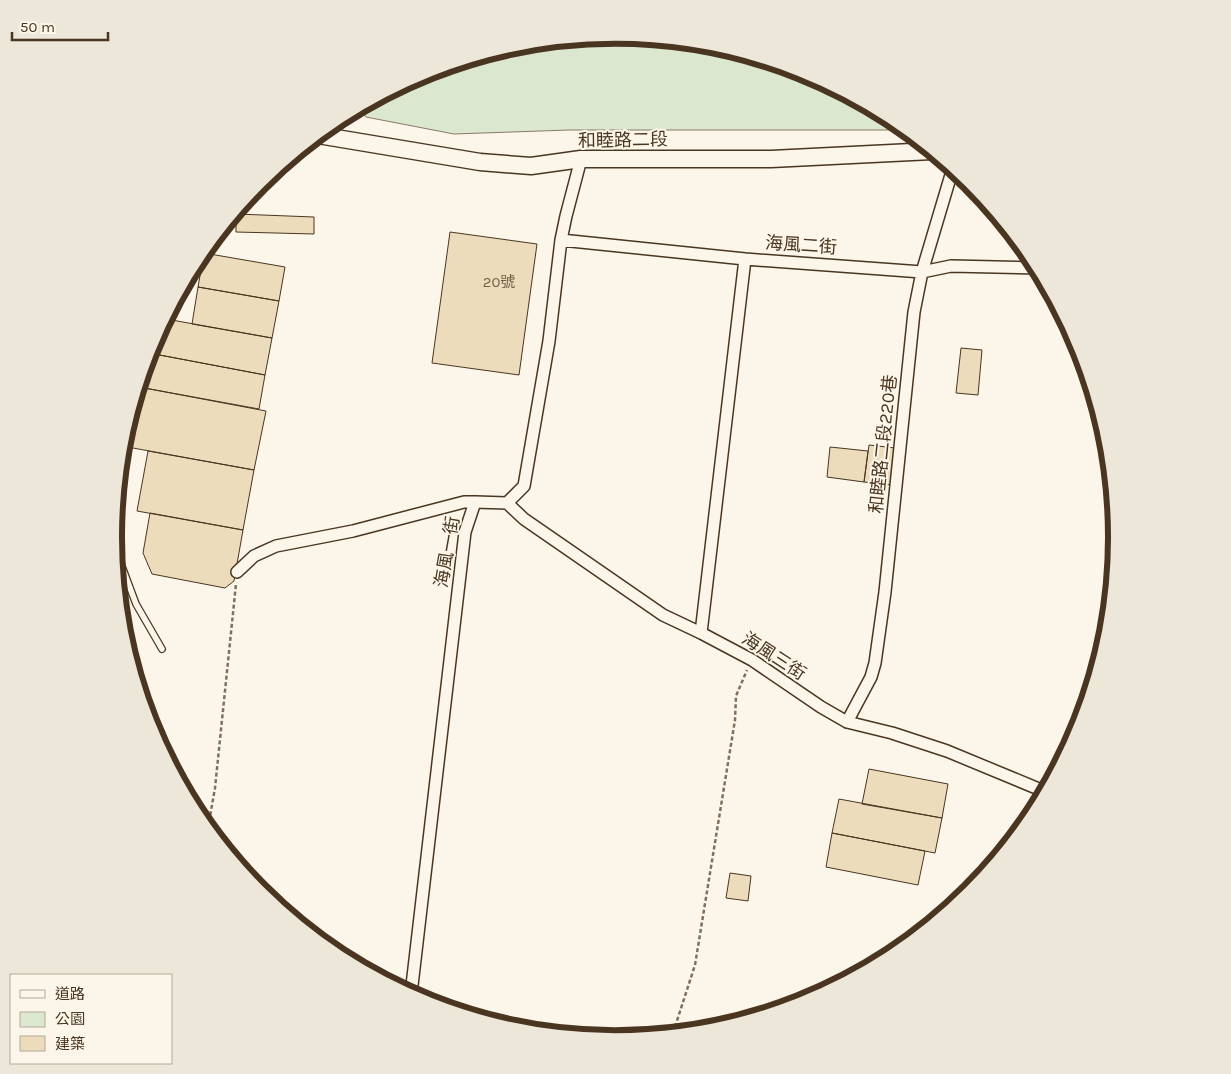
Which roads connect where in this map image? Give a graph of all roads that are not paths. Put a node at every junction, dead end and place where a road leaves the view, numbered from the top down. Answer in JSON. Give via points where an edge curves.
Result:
{"nodes":[{"id":1,"x":328,"y":137,"type":"edge"},
{"id":2,"x":923,"y":151,"type":"edge"},
{"id":3,"x":581,"y":159,"type":"junction"},
{"id":4,"x":951,"y":175,"type":"edge"},
{"id":5,"x":561,"y":240,"type":"junction"},
{"id":6,"x":745,"y":259,"type":"junction"},
{"id":7,"x":1029,"y":268,"type":"edge"},
{"id":8,"x":922,"y":272,"type":"junction"},
{"id":9,"x":475,"y":502,"type":"junction"},
{"id":10,"x":507,"y":503,"type":"junction"},
{"id":11,"x":123,"y":569,"type":"edge"},
{"id":12,"x":237,"y":572,"type":"road end"},
{"id":13,"x":701,"y":632,"type":"junction"},
{"id":14,"x":162,"y":649,"type":"dead end"},
{"id":15,"x":847,"y":722,"type":"junction"},
{"id":16,"x":1040,"y":789,"type":"edge"},
{"id":17,"x":412,"y":986,"type":"edge"}],
"edges":[{"from":1,"to":3,"type":"street","name":"和睦路二段","via":[[480,162],[531,166]]},
{"from":2,"to":3,"type":"street","name":"和睦路二段","via":[[771,159]]},
{"from":3,"to":5,"type":"street"},
{"from":4,"to":8,"type":"street","name":"和睦路二段220巷"},
{"from":5,"to":6,"type":"street","name":"海風二街"},
{"from":5,"to":10,"type":"street","via":[[549,341],[524,486]]},
{"from":6,"to":8,"type":"street","name":"海風二街"},
{"from":6,"to":13,"type":"street"},
{"from":7,"to":8,"type":"street","name":"海風二街","via":[[951,266]]},
{"from":8,"to":15,"type":"street","name":"和睦路二段220巷","via":[[914,312],[875,663]]},
{"from":9,"to":10,"type":"street","name":"海風一街"},
{"from":9,"to":12,"type":"street","via":[[276,546],[254,556]]},
{"from":9,"to":17,"type":"street","name":"海風一街","via":[[465,532]]},
{"from":10,"to":13,"type":"street","name":"海風三街","via":[[524,519],[663,615]]},
{"from":11,"to":14,"type":"lane","via":[[136,604]]},
{"from":13,"to":15,"type":"street","name":"海風三街","via":[[752,660]]},
{"from":15,"to":16,"type":"street","name":"海風三街","via":[[947,751]]}]}
